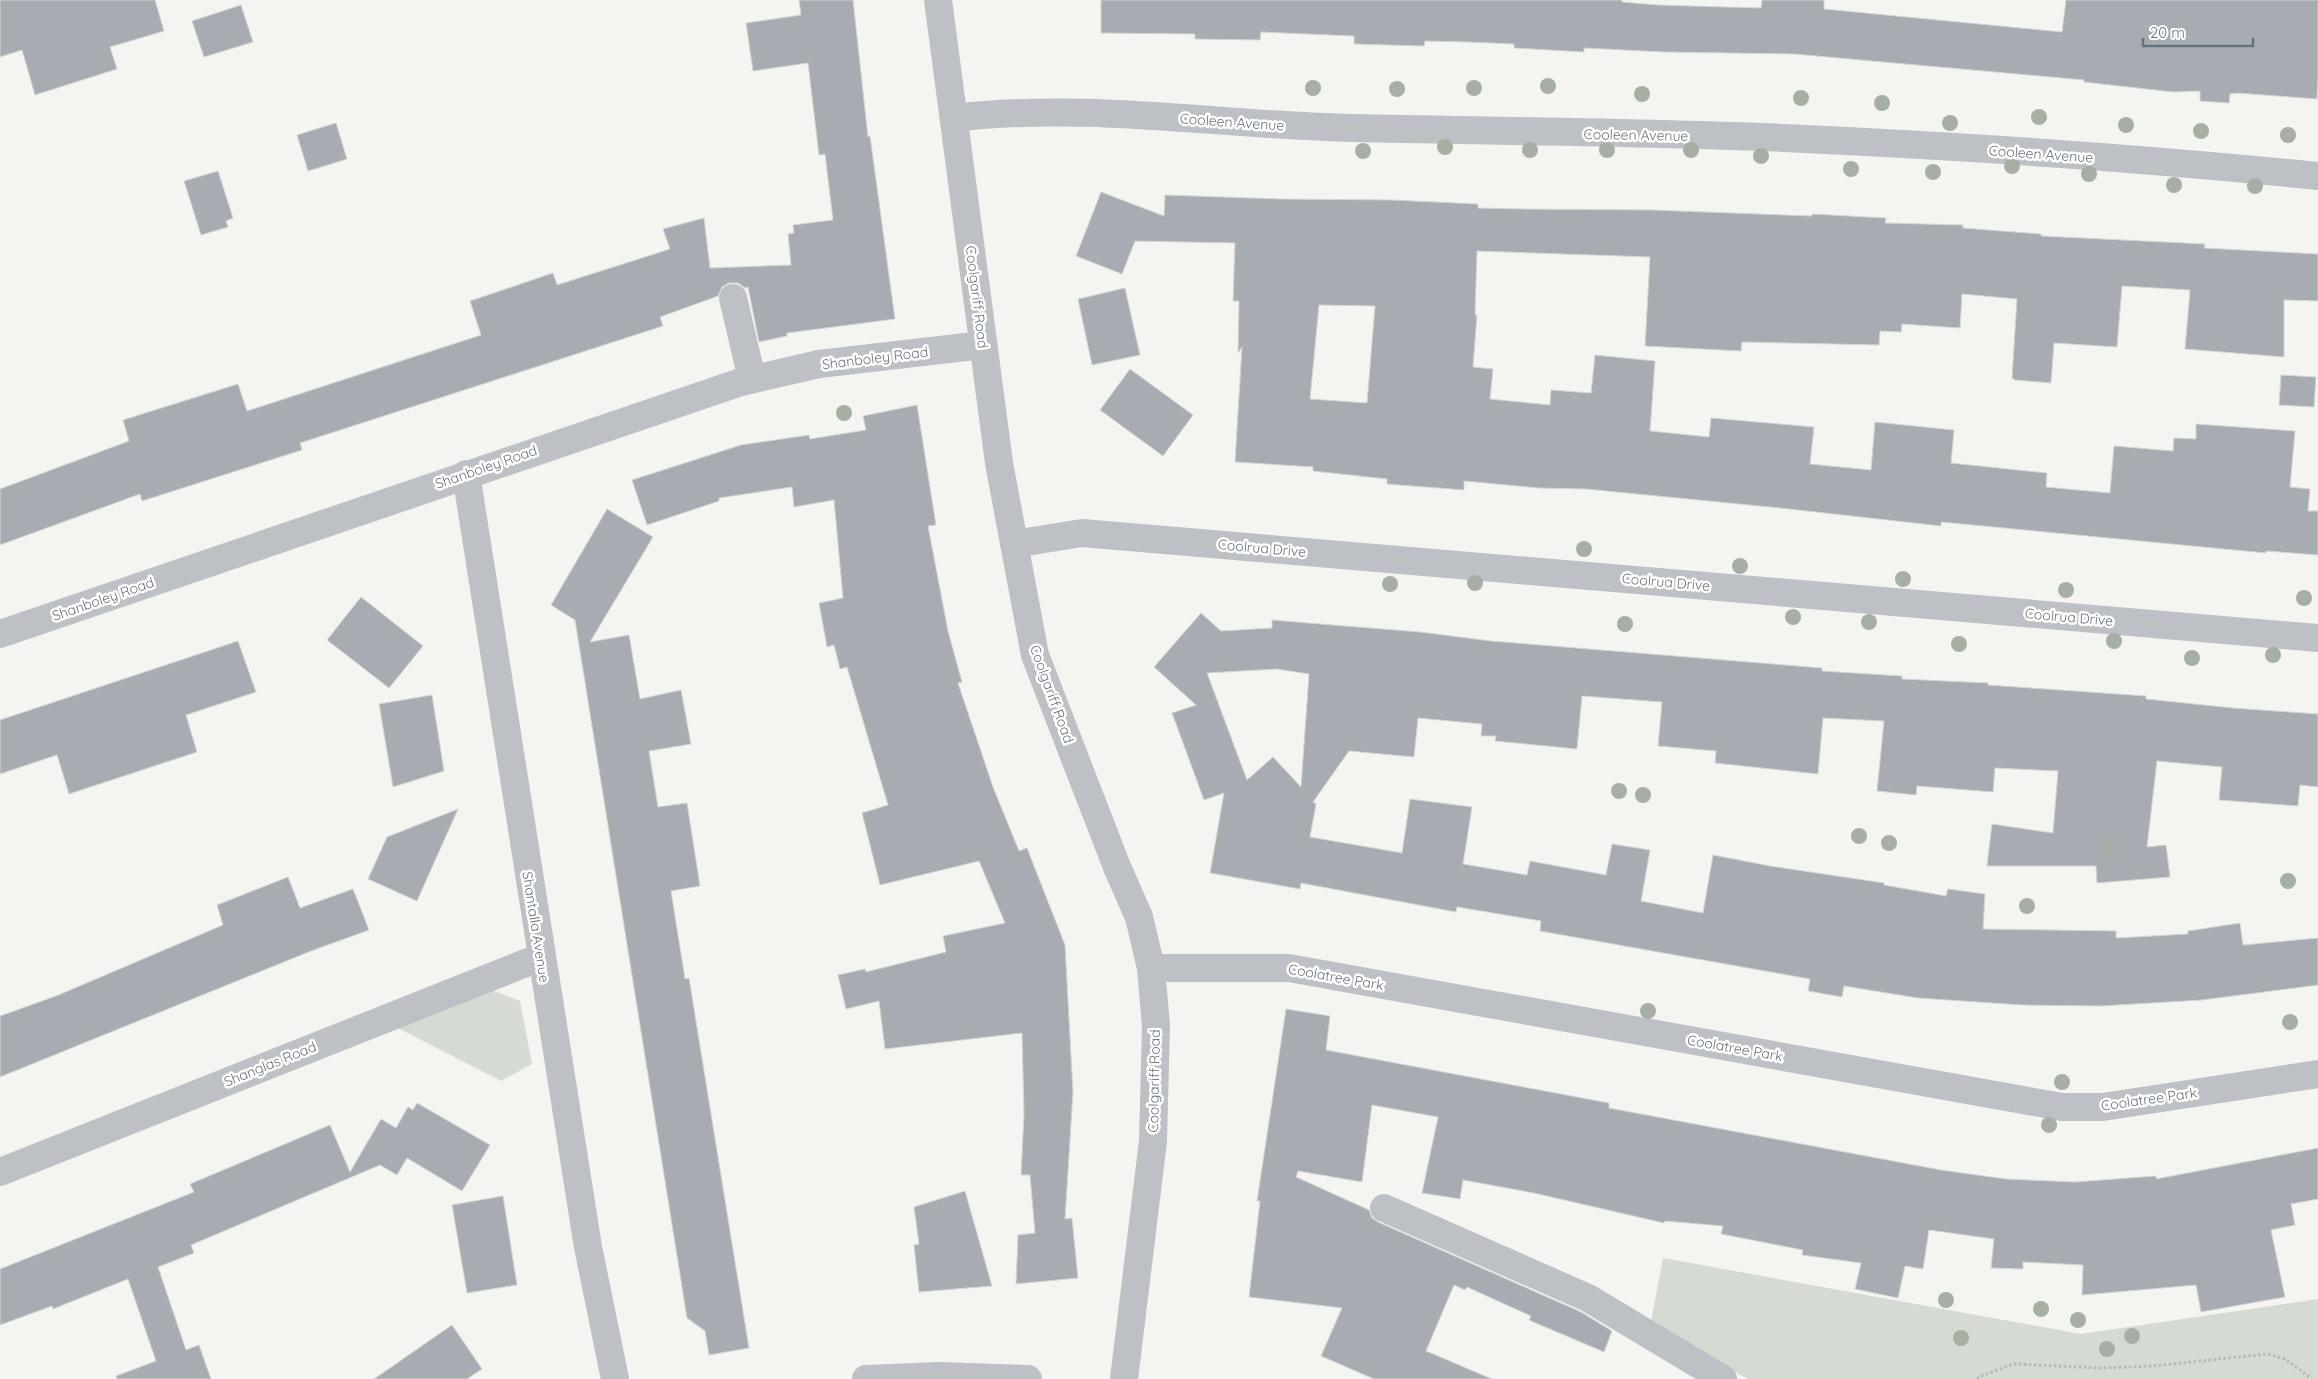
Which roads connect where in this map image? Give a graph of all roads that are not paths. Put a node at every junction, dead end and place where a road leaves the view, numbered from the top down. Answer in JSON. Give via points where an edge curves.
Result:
{"nodes":[{"id":1,"x":938,"y":0,"type":"edge"},
{"id":2,"x":954,"y":118,"type":"junction"},
{"id":3,"x":2318,"y":176,"type":"edge"},
{"id":4,"x":733,"y":298,"type":"dead end"},
{"id":5,"x":983,"y":344,"type":"junction"},
{"id":6,"x":752,"y":379,"type":"junction"},
{"id":7,"x":466,"y":474,"type":"junction"},
{"id":8,"x":1014,"y":544,"type":"junction"},
{"id":9,"x":0,"y":634,"type":"edge"},
{"id":10,"x":2318,"y":638,"type":"edge"},
{"id":11,"x":541,"y":957,"type":"junction"},
{"id":12,"x":1151,"y":968,"type":"junction"},
{"id":13,"x":2318,"y":1074,"type":"edge"},
{"id":14,"x":0,"y":1172,"type":"edge"},
{"id":15,"x":1384,"y":1208,"type":"dead end"},
{"id":16,"x":980,"y":1378,"type":"edge"},
{"id":17,"x":615,"y":1379,"type":"edge"},
{"id":18,"x":866,"y":1379,"type":"edge"},
{"id":19,"x":1028,"y":1379,"type":"edge"},
{"id":20,"x":1124,"y":1379,"type":"edge"},
{"id":21,"x":1723,"y":1379,"type":"edge"}],
"edges":[{"from":1,"to":2,"type":"street","name":"Coolgariff Road"},
{"from":2,"to":3,"type":"street","name":"Cooleen Avenue","via":[[1058,112],[1281,126],[1781,138],[2055,154]]},
{"from":2,"to":5,"type":"street","name":"Coolgariff Road"},
{"from":4,"to":6,"type":"street"},
{"from":5,"to":6,"type":"street","name":"Shanboley Road","via":[[819,364]]},
{"from":5,"to":8,"type":"street","name":"Coolgariff Road"},
{"from":6,"to":7,"type":"street","name":"Shanboley Road"},
{"from":7,"to":9,"type":"street","name":"Shanboley Road"},
{"from":7,"to":11,"type":"street","name":"Shantalla Avenue"},
{"from":8,"to":10,"type":"street","name":"Coolrua Drive","via":[[1082,532]]},
{"from":8,"to":12,"type":"street","name":"Coolgariff Road","via":[[1035,655],[1139,917]]},
{"from":11,"to":14,"type":"street","name":"Shanglas Road"},
{"from":11,"to":17,"type":"street","name":"Shantalla Avenue","via":[[588,1246]]},
{"from":12,"to":13,"type":"street","name":"Coolatree Park","via":[[1289,968],[2062,1107],[2103,1108]]},
{"from":12,"to":20,"type":"street","name":"Coolgariff Road","via":[[1156,1026],[1153,1141]]},
{"from":15,"to":21,"type":"street","via":[[1588,1298]]},
{"from":16,"to":18,"type":"street"},
{"from":16,"to":19,"type":"street"}]}
